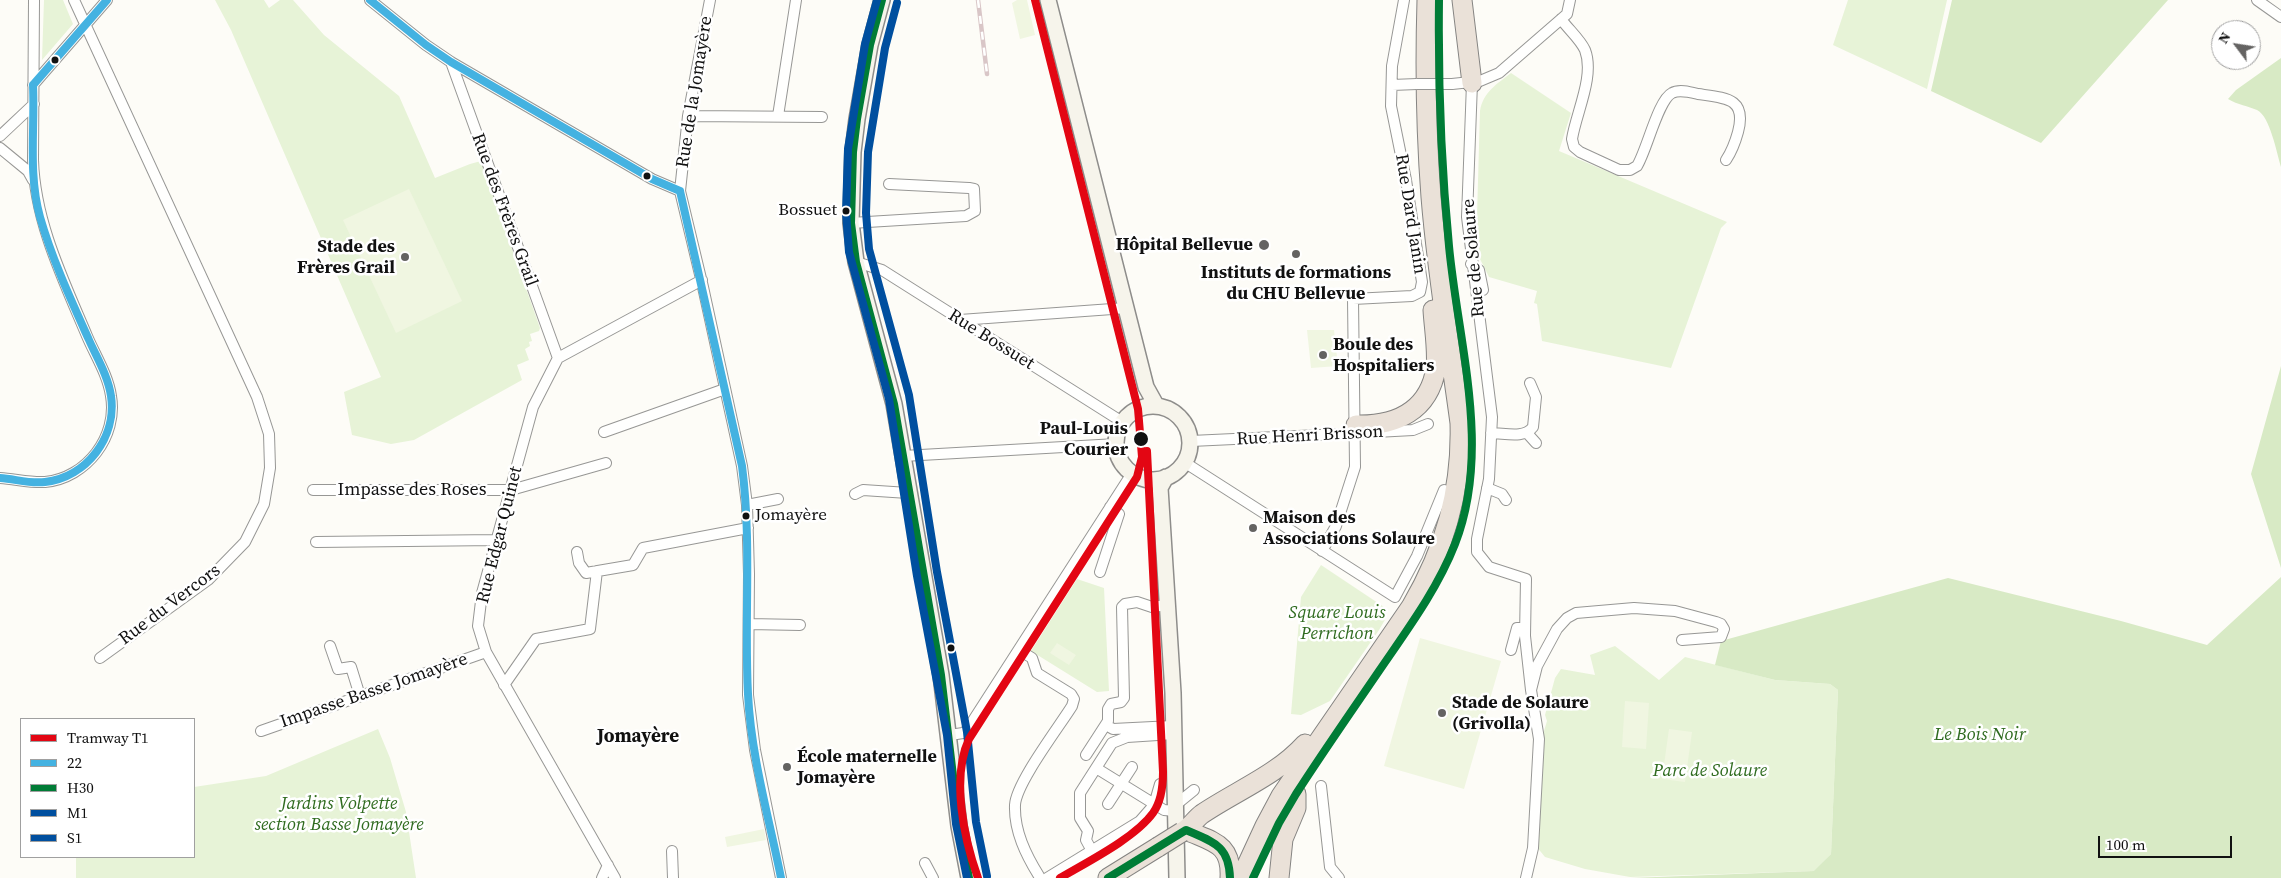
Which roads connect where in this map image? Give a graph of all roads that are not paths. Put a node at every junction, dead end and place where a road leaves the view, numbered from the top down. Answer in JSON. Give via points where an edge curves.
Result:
{"nodes":[{"id":1,"x":34,"y":0,"type":"edge"},
{"id":2,"x":74,"y":0,"type":"edge"},
{"id":3,"x":107,"y":0,"type":"edge"},
{"id":4,"x":370,"y":0,"type":"edge"},
{"id":5,"x":710,"y":0,"type":"edge"},
{"id":6,"x":796,"y":0,"type":"edge"},
{"id":7,"x":882,"y":0,"type":"edge"},
{"id":8,"x":1048,"y":0,"type":"edge"},
{"id":9,"x":1404,"y":0,"type":"edge"},
{"id":10,"x":1427,"y":0,"type":"edge"},
{"id":11,"x":1439,"y":0,"type":"edge"},
{"id":12,"x":1462,"y":0,"type":"edge"},
{"id":13,"x":1570,"y":0,"type":"edge"},
{"id":14,"x":2257,"y":0,"type":"edge"},
{"id":15,"x":2281,"y":17,"type":"edge"},
{"id":16,"x":1561,"y":19,"type":"junction"},
{"id":17,"x":86,"y":23,"type":"junction"},
{"id":18,"x":451,"y":62,"type":"junction"},
{"id":19,"x":1472,"y":83,"type":"junction"},
{"id":20,"x":33,"y":85,"type":"junction"},
{"id":21,"x":1392,"y":85,"type":"junction"},
{"id":22,"x":34,"y":104,"type":"junction"},
{"id":23,"x":688,"y":116,"type":"junction"},
{"id":24,"x":778,"y":116,"type":"junction"},
{"id":25,"x":822,"y":117,"type":"dead end"},
{"id":26,"x":0,"y":136,"type":"edge"},
{"id":27,"x":0,"y":148,"type":"edge"},
{"id":28,"x":1726,"y":160,"type":"dead end"},
{"id":29,"x":34,"y":180,"type":"junction"},
{"id":30,"x":889,"y":184,"type":"dead end"},
{"id":31,"x":680,"y":191,"type":"junction"},
{"id":32,"x":1431,"y":196,"type":"junction"},
{"id":33,"x":851,"y":223,"type":"junction"},
{"id":34,"x":856,"y":262,"type":"junction"},
{"id":35,"x":1472,"y":264,"type":"junction"},
{"id":36,"x":702,"y":280,"type":"junction"},
{"id":37,"x":1484,"y":285,"type":"dead end"},
{"id":38,"x":1126,"y":308,"type":"junction"},
{"id":39,"x":960,"y":320,"type":"junction"},
{"id":40,"x":558,"y":358,"type":"junction"},
{"id":41,"x":1534,"y":387,"type":"dead end"},
{"id":42,"x":725,"y":389,"type":"junction"},
{"id":43,"x":1156,"y":405,"type":"junction"},
{"id":44,"x":1124,"y":423,"type":"junction"},
{"id":45,"x":1428,"y":424,"type":"dead end"},
{"id":46,"x":1356,"y":429,"type":"junction"},
{"id":47,"x":604,"y":432,"type":"dead end"},
{"id":48,"x":1491,"y":433,"type":"junction"},
{"id":49,"x":1520,"y":433,"type":"junction"},
{"id":50,"x":1190,"y":441,"type":"junction"},
{"id":51,"x":1536,"y":443,"type":"dead end"},
{"id":52,"x":1116,"y":444,"type":"junction"},
{"id":53,"x":903,"y":456,"type":"junction"},
{"id":54,"x":1184,"y":462,"type":"junction"},
{"id":55,"x":606,"y":463,"type":"dead end"},
{"id":56,"x":1135,"y":476,"type":"junction"},
{"id":57,"x":1166,"y":476,"type":"junction"},
{"id":58,"x":0,"y":478,"type":"edge"},
{"id":59,"x":1487,"y":488,"type":"junction"},
{"id":60,"x":313,"y":490,"type":"dead end"},
{"id":61,"x":511,"y":490,"type":"junction"},
{"id":62,"x":1444,"y":490,"type":"dead end"},
{"id":63,"x":908,"y":493,"type":"junction"},
{"id":64,"x":855,"y":494,"type":"dead end"},
{"id":65,"x":778,"y":499,"type":"dead end"},
{"id":66,"x":1503,"y":499,"type":"dead end"},
{"id":67,"x":746,"y":505,"type":"junction"},
{"id":68,"x":1110,"y":507,"type":"junction"},
{"id":69,"x":748,"y":528,"type":"junction"},
{"id":70,"x":496,"y":540,"type":"junction"},
{"id":71,"x":316,"y":542,"type":"dead end"},
{"id":72,"x":577,"y":552,"type":"dead end"},
{"id":73,"x":1322,"y":552,"type":"junction"},
{"id":74,"x":597,"y":571,"type":"junction"},
{"id":75,"x":1100,"y":572,"type":"dead end"},
{"id":76,"x":1167,"y":605,"type":"junction"},
{"id":77,"x":749,"y":624,"type":"junction"},
{"id":78,"x":800,"y":625,"type":"dead end"},
{"id":79,"x":1525,"y":628,"type":"junction"},
{"id":80,"x":1682,"y":640,"type":"dead end"},
{"id":81,"x":330,"y":646,"type":"dead end"},
{"id":82,"x":1019,"y":650,"type":"junction"},
{"id":83,"x":1511,"y":650,"type":"dead end"},
{"id":84,"x":486,"y":652,"type":"junction"},
{"id":85,"x":100,"y":658,"type":"dead end"},
{"id":86,"x":504,"y":686,"type":"junction"},
{"id":87,"x":1531,"y":690,"type":"junction"},
{"id":88,"x":360,"y":696,"type":"junction"},
{"id":89,"x":1106,"y":725,"type":"junction"},
{"id":90,"x":1173,"y":730,"type":"junction"},
{"id":91,"x":261,"y":731,"type":"dead end"},
{"id":92,"x":950,"y":735,"type":"junction"},
{"id":93,"x":1321,"y":735,"type":"junction"},
{"id":94,"x":1086,"y":755,"type":"dead end"},
{"id":95,"x":1132,"y":767,"type":"dead end"},
{"id":96,"x":1096,"y":768,"type":"junction"},
{"id":97,"x":1167,"y":782,"type":"junction"},
{"id":98,"x":1121,"y":784,"type":"junction"},
{"id":99,"x":1321,"y":786,"type":"dead end"},
{"id":100,"x":1296,"y":794,"type":"junction"},
{"id":101,"x":1108,"y":804,"type":"dead end"},
{"id":102,"x":1154,"y":805,"type":"junction"},
{"id":103,"x":1175,"y":811,"type":"junction"},
{"id":104,"x":1184,"y":831,"type":"junction"},
{"id":105,"x":1092,"y":850,"type":"junction"},
{"id":106,"x":672,"y":851,"type":"dead end"},
{"id":107,"x":926,"y":863,"type":"dead end"},
{"id":108,"x":608,"y":865,"type":"junction"},
{"id":109,"x":1330,"y":866,"type":"junction"},
{"id":110,"x":1043,"y":877,"type":"edge"},
{"id":111,"x":602,"y":878,"type":"edge"},
{"id":112,"x":615,"y":878,"type":"edge"},
{"id":113,"x":673,"y":878,"type":"edge"},
{"id":114,"x":781,"y":878,"type":"edge"},
{"id":115,"x":934,"y":878,"type":"edge"},
{"id":116,"x":969,"y":878,"type":"edge"},
{"id":117,"x":1108,"y":878,"type":"edge"},
{"id":118,"x":1177,"y":878,"type":"edge"},
{"id":119,"x":1230,"y":878,"type":"edge"},
{"id":120,"x":1241,"y":878,"type":"edge"},
{"id":121,"x":1254,"y":878,"type":"edge"},
{"id":122,"x":1279,"y":878,"type":"edge"},
{"id":123,"x":1332,"y":878,"type":"edge"},
{"id":124,"x":1339,"y":878,"type":"edge"},
{"id":125,"x":1526,"y":878,"type":"edge"}],
"edges":[{"from":1,"to":20,"type":"street"},
{"from":2,"to":17,"type":"street","name":"Rue du Vercors"},
{"from":3,"to":17,"type":"street"},
{"from":4,"to":18,"type":"street"},
{"from":5,"to":23,"type":"street","name":"Rue de la Jomayère"},
{"from":6,"to":24,"type":"street"},
{"from":7,"to":33,"type":"main road","via":[[870,45],[852,152]]},
{"from":8,"to":38,"type":"main road"},
{"from":9,"to":21,"type":"street","via":[[1392,66]]},
{"from":10,"to":32,"type":"highway"},
{"from":11,"to":100,"type":"highway","via":[[1438,72],[1444,191],[1452,281],[1472,420],[1470,476],[1462,523],[1444,569],[1421,611]]},
{"from":12,"to":19,"type":"highway"},
{"from":13,"to":16,"type":"street","via":[[1567,14]]},
{"from":14,"to":15,"type":"street"},
{"from":16,"to":19,"type":"street","via":[[1499,73]]},
{"from":16,"to":28,"type":"street","via":[[1585,50],[1587,59],[1586,86],[1572,139],[1574,147],[1619,170],[1630,170],[1637,166],[1662,106],[1671,93],[1680,91],[1729,99],[1740,108],[1742,118],[1733,150]]},
{"from":17,"to":20,"type":"street"},
{"from":17,"to":85,"type":"street","name":"Rue du Vercors","via":[[256,397],[269,434],[270,468],[264,504],[245,542],[212,577]]},
{"from":18,"to":31,"type":"street","via":[[652,179]]},
{"from":18,"to":40,"type":"street","name":"Rue des Frères Grail"},
{"from":19,"to":21,"type":"street","bridge":true},
{"from":19,"to":35,"type":"street","name":"Rue de Solaure","via":[[1466,217]]},
{"from":20,"to":22,"type":"street"},
{"from":21,"to":46,"type":"street","name":"Rue Dard Janin","via":[[1391,106],[1422,282],[1420,292],[1412,296],[1354,299]]},
{"from":22,"to":26,"type":"street"},
{"from":22,"to":29,"type":"street"},
{"from":23,"to":24,"type":"street"},
{"from":23,"to":31,"type":"street","name":"Rue de la Jomayère"},
{"from":24,"to":25,"type":"street"},
{"from":27,"to":29,"type":"street"},
{"from":29,"to":58,"type":"street","via":[[40,215],[65,284],[109,386],[112,411],[110,426],[98,452],[79,469],[46,482]]},
{"from":30,"to":33,"type":"street","via":[[974,189],[975,211],[966,216]]},
{"from":31,"to":36,"type":"street","name":"Rue de la Jomayère"},
{"from":32,"to":46,"type":"highway","via":[[1428,237],[1436,367],[1430,386],[1420,404],[1405,416],[1389,423]]},
{"from":32,"to":93,"type":"highway","via":[[1460,423],[1461,447],[1455,499],[1444,540],[1426,581]]},
{"from":33,"to":34,"type":"main road"},
{"from":34,"to":39,"type":"street","name":"Rue Bossuet","via":[[882,270]]},
{"from":34,"to":53,"type":"main road","via":[[894,404]]},
{"from":35,"to":37,"type":"street","via":[[1479,270]]},
{"from":35,"to":48,"type":"street","name":"Rue de Solaure"},
{"from":36,"to":40,"type":"street"},
{"from":36,"to":42,"type":"street","name":"Rue de la Jomayère"},
{"from":38,"to":39,"type":"street"},
{"from":38,"to":43,"type":"main road","via":[[1147,390]]},
{"from":39,"to":44,"type":"street","name":"Rue Bossuet"},
{"from":40,"to":61,"type":"street","name":"Rue Edgar Quinet","via":[[533,407]]},
{"from":41,"to":49,"type":"street","via":[[1539,403],[1533,427]]},
{"from":42,"to":47,"type":"street"},
{"from":42,"to":67,"type":"street","name":"Rue de la Jomayère","via":[[742,466]]},
{"from":43,"to":44,"type":"main road","via":[[1138,409]]},
{"from":43,"to":50,"type":"main road","via":[[1179,416],[1187,427]]},
{"from":44,"to":52,"type":"main road"},
{"from":45,"to":46,"type":"street","name":"Rue Henri Brisson","via":[[1413,430]]},
{"from":46,"to":50,"type":"street","name":"Rue Henri Brisson"},
{"from":46,"to":73,"type":"street","via":[[1355,467],[1336,526]]},
{"from":48,"to":49,"type":"street"},
{"from":48,"to":59,"type":"street","name":"Rue de Solaure"},
{"from":49,"to":51,"type":"street"},
{"from":50,"to":54,"type":"main road"},
{"from":52,"to":53,"type":"street"},
{"from":52,"to":56,"type":"main road","via":[[1120,460]]},
{"from":53,"to":63,"type":"main road"},
{"from":54,"to":57,"type":"main road"},
{"from":54,"to":73,"type":"street"},
{"from":55,"to":61,"type":"street","name":"Impasse des Roses"},
{"from":56,"to":57,"type":"main road","via":[[1146,479]]},
{"from":56,"to":68,"type":"street","via":[[1129,478]]},
{"from":57,"to":76,"type":"main road","via":[[1160,488]]},
{"from":59,"to":66,"type":"street"},
{"from":59,"to":79,"type":"street","name":"Rue de Solaure","via":[[1476,539],[1477,552],[1489,567],[1526,579]]},
{"from":60,"to":61,"type":"street","name":"Impasse des Roses"},
{"from":61,"to":70,"type":"street","name":"Rue Edgar Quinet"},
{"from":62,"to":73,"type":"street","via":[[1417,556],[1395,597]]},
{"from":63,"to":64,"type":"street","via":[[862,490]]},
{"from":63,"to":92,"type":"main road"},
{"from":65,"to":67,"type":"street"},
{"from":67,"to":69,"type":"street","name":"Rue de la Jomayère"},
{"from":68,"to":75,"type":"street","via":[[1119,514]]},
{"from":68,"to":82,"type":"street"},
{"from":69,"to":74,"type":"street","via":[[643,548],[634,564]]},
{"from":69,"to":77,"type":"street","name":"Rue de la Jomayère"},
{"from":70,"to":71,"type":"street"},
{"from":70,"to":84,"type":"street","name":"Rue Edgar Quinet","via":[[482,593],[478,626]]},
{"from":72,"to":74,"type":"street","via":[[586,573]]},
{"from":74,"to":86,"type":"street","via":[[590,629],[536,639]]},
{"from":76,"to":89,"type":"street","via":[[1150,607],[1135,602],[1122,607],[1124,695],[1121,702],[1109,707]]},
{"from":76,"to":90,"type":"main road"},
{"from":77,"to":78,"type":"street"},
{"from":77,"to":114,"type":"street","name":"Rue de la Jomayère","via":[[748,695]]},
{"from":79,"to":83,"type":"street","via":[[1517,628]]},
{"from":79,"to":87,"type":"street","name":"Rue de Solaure"},
{"from":80,"to":87,"type":"street","via":[[1721,637],[1724,629],[1716,622],[1675,612],[1634,608],[1576,613],[1557,629],[1545,648]]},
{"from":81,"to":88,"type":"street","via":[[338,669],[351,667]]},
{"from":82,"to":92,"type":"street","via":[[967,730]]},
{"from":82,"to":110,"type":"street","via":[[1032,658],[1037,672],[1071,694],[1074,700],[1024,780],[1015,803],[1021,844]]},
{"from":84,"to":86,"type":"street","name":"Rue Edgar Quinet"},
{"from":84,"to":88,"type":"street","name":"Impasse Basse Jomayère"},
{"from":86,"to":108,"type":"street","name":"Rue Edgar Quinet"},
{"from":87,"to":125,"type":"street","name":"Rue de Solaure","via":[[1539,739],[1533,848]]},
{"from":88,"to":91,"type":"street","name":"Impasse Basse Jomayère"},
{"from":89,"to":90,"type":"street","via":[[1113,729]]},
{"from":89,"to":94,"type":"street"},
{"from":90,"to":96,"type":"street","via":[[1127,737],[1112,743]]},
{"from":90,"to":97,"type":"main road"},
{"from":92,"to":116,"type":"main road","via":[[958,826]]},
{"from":93,"to":104,"type":"highway","via":[[1306,742],[1276,770],[1202,814]]},
{"from":93,"to":120,"type":"highway","via":[[1281,796]]},
{"from":95,"to":98,"type":"street"},
{"from":96,"to":98,"type":"street"},
{"from":96,"to":105,"type":"street","via":[[1080,792],[1080,818],[1088,830],[1086,840]]},
{"from":97,"to":102,"type":"street"},
{"from":97,"to":103,"type":"main road"},
{"from":98,"to":101,"type":"street"},
{"from":98,"to":102,"type":"street"},
{"from":99,"to":109,"type":"street"},
{"from":100,"to":121,"type":"highway"},
{"from":100,"to":122,"type":"highway","via":[[1296,808],[1283,839]]},
{"from":102,"to":103,"type":"street"},
{"from":102,"to":105,"type":"street","via":[[1140,821]]},
{"from":103,"to":118,"type":"main road"},
{"from":104,"to":117,"type":"highway","bridge":true},
{"from":104,"to":119,"type":"highway","via":[[1213,840],[1222,848],[1230,864]]},
{"from":105,"to":110,"type":"street"},
{"from":106,"to":113,"type":"street"},
{"from":107,"to":115,"type":"street"},
{"from":108,"to":111,"type":"street"},
{"from":108,"to":112,"type":"street","name":"Rue Edgar Quinet"},
{"from":109,"to":123,"type":"street"},
{"from":109,"to":124,"type":"street"}]}
